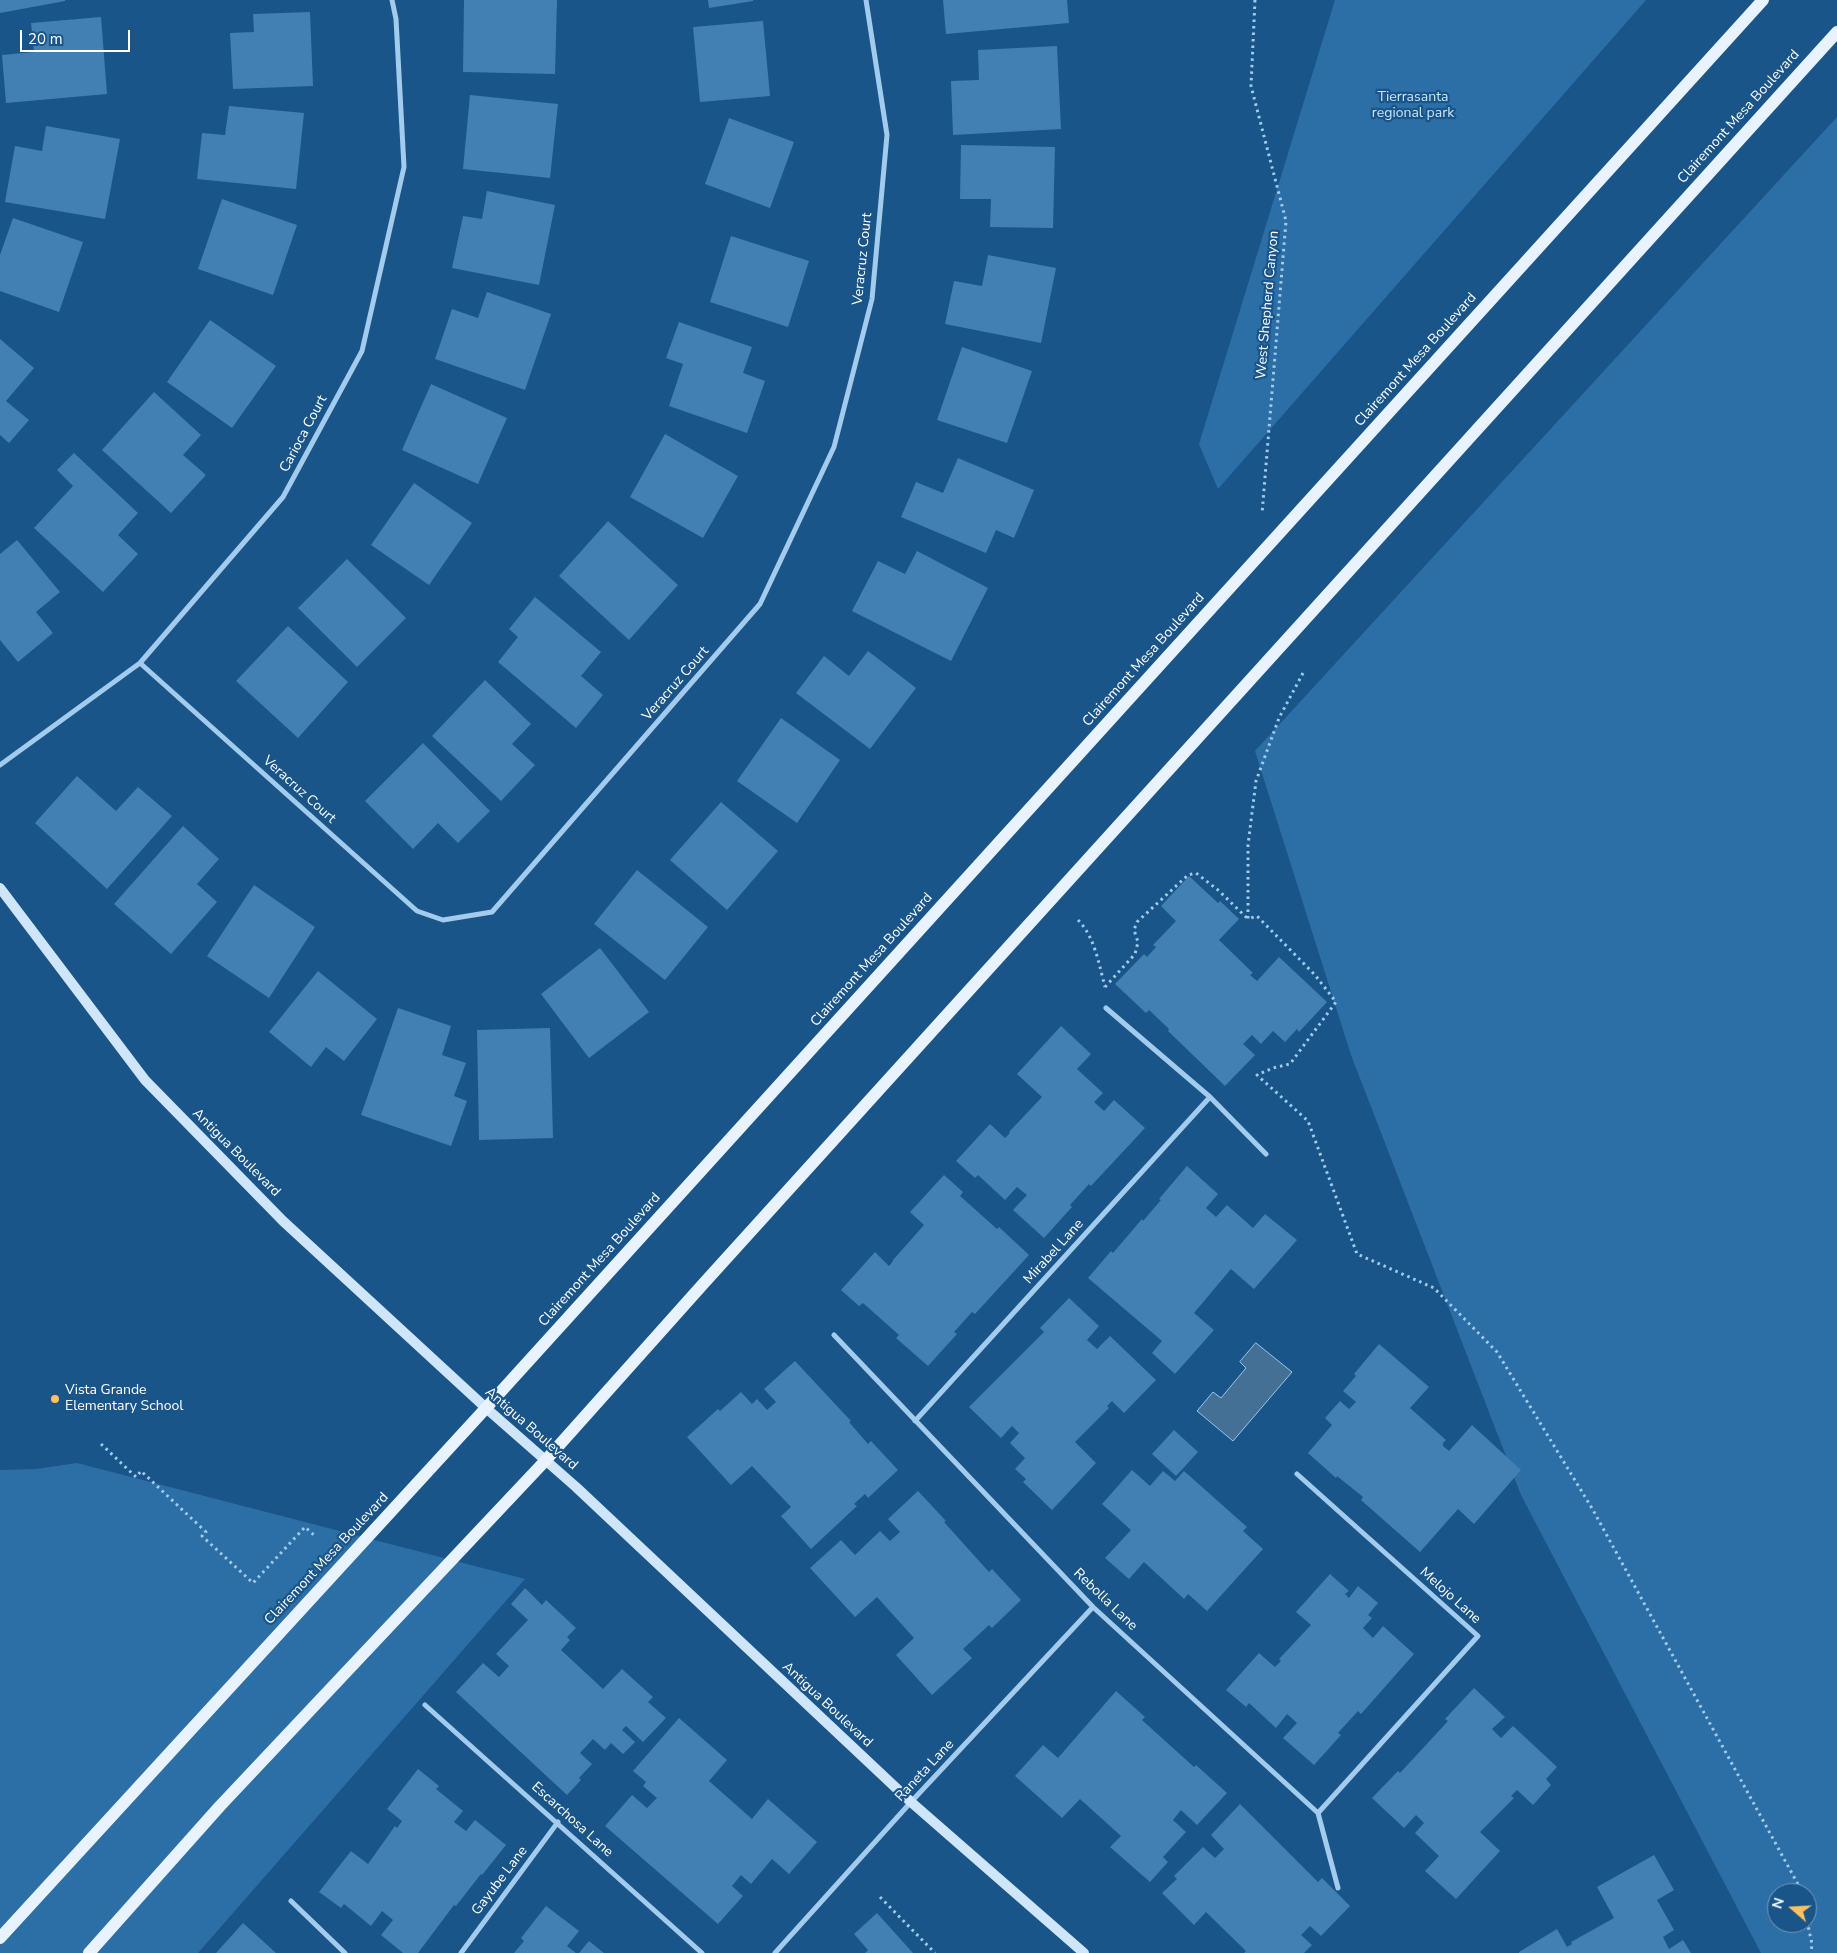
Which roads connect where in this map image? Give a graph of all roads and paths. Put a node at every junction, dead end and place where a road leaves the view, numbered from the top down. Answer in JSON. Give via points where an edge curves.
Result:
{"nodes":[{"id":1,"x":392,"y":0,"type":"edge"},
{"id":2,"x":866,"y":0,"type":"edge"},
{"id":3,"x":1255,"y":0,"type":"edge"},
{"id":4,"x":1763,"y":0,"type":"edge"},
{"id":5,"x":1837,"y":32,"type":"edge"},
{"id":6,"x":1258,"y":556,"type":"junction"},
{"id":7,"x":140,"y":662,"type":"junction"},
{"id":8,"x":1303,"y":673,"type":"dead end"},
{"id":9,"x":0,"y":765,"type":"edge"},
{"id":10,"x":0,"y":888,"type":"edge"},
{"id":11,"x":1248,"y":919,"type":"junction"},
{"id":12,"x":1078,"y":920,"type":"dead end"},
{"id":13,"x":1105,"y":987,"type":"junction"},
{"id":14,"x":1106,"y":1008,"type":"joint"},
{"id":15,"x":1210,"y":1097,"type":"junction"},
{"id":16,"x":1266,"y":1154,"type":"dead end"},
{"id":17,"x":834,"y":1335,"type":"dead end"},
{"id":18,"x":486,"y":1408,"type":"junction"},
{"id":19,"x":915,"y":1421,"type":"junction"},
{"id":20,"x":101,"y":1444,"type":"dead end"},
{"id":21,"x":546,"y":1461,"type":"junction"},
{"id":22,"x":1298,"y":1474,"type":"dead end"},
{"id":23,"x":316,"y":1536,"type":"dead end"},
{"id":24,"x":1093,"y":1607,"type":"junction"},
{"id":25,"x":425,"y":1705,"type":"dead end"},
{"id":26,"x":911,"y":1802,"type":"junction"},
{"id":27,"x":1318,"y":1813,"type":"junction"},
{"id":28,"x":558,"y":1822,"type":"junction"},
{"id":29,"x":1797,"y":1883,"type":"edge"},
{"id":30,"x":1338,"y":1888,"type":"dead end"},
{"id":31,"x":880,"y":1897,"type":"dead end"},
{"id":32,"x":291,"y":1901,"type":"dead end"},
{"id":33,"x":1810,"y":1933,"type":"edge"},
{"id":34,"x":0,"y":1938,"type":"edge"},
{"id":35,"x":89,"y":1953,"type":"edge"},
{"id":36,"x":346,"y":1953,"type":"edge"},
{"id":37,"x":461,"y":1953,"type":"edge"},
{"id":38,"x":702,"y":1953,"type":"edge"},
{"id":39,"x":775,"y":1953,"type":"edge"},
{"id":40,"x":936,"y":1953,"type":"edge"},
{"id":41,"x":1084,"y":1953,"type":"edge"},
{"id":42,"x":1811,"y":1953,"type":"edge"}],
"edges":[{"from":1,"to":7,"type":"street","name":"Carioca Court","via":[[396,19],[404,166],[362,350],[283,497]]},
{"from":2,"to":7,"type":"street","name":"Veracruz Court","via":[[887,135],[872,299],[834,447],[760,604],[492,912],[443,920],[417,911]]},
{"from":3,"to":6,"type":"path","name":"West Shepherd Canyon","via":[[1251,86],[1286,221]]},
{"from":4,"to":6,"type":"main road","name":"Clairemont Mesa Boulevard"},
{"from":5,"to":21,"type":"main road","name":"Clairemont Mesa Boulevard"},
{"from":6,"to":18,"type":"main road","name":"Clairemont Mesa Boulevard"},
{"from":7,"to":9,"type":"street","name":"Carioca Court"},
{"from":8,"to":11,"type":"path","via":[[1279,718],[1256,781],[1248,845]]},
{"from":10,"to":18,"type":"street","name":"Antigua Boulevard","via":[[144,1080],[283,1221]]},
{"from":11,"to":13,"type":"path","via":[[1196,873],[1188,875],[1137,922],[1135,954]]},
{"from":11,"to":29,"type":"path","via":[[1257,916],[1315,975],[1336,1002],[1290,1064],[1257,1075],[1308,1121],[1357,1254],[1434,1288],[1497,1352],[1593,1510]]},
{"from":12,"to":13,"type":"path","via":[[1085,927],[1096,952]]},
{"from":13,"to":14,"type":"path"},
{"from":14,"to":15,"type":"street"},
{"from":15,"to":16,"type":"street"},
{"from":15,"to":19,"type":"street","name":"Mirabel Lane"},
{"from":17,"to":19,"type":"street","name":"Rebolla Lane"},
{"from":18,"to":21,"type":"street","name":"Antigua Boulevard"},
{"from":18,"to":34,"type":"main road","name":"Clairemont Mesa Boulevard"},
{"from":19,"to":24,"type":"street","name":"Rebolla Lane"},
{"from":20,"to":23,"type":"path","via":[[136,1477],[141,1471],[206,1532],[202,1536],[253,1582],[305,1527]]},
{"from":21,"to":26,"type":"street","name":"Antigua Boulevard"},
{"from":21,"to":35,"type":"main road","name":"Clairemont Mesa Boulevard","via":[[198,1831]]},
{"from":22,"to":27,"type":"street","name":"Melojo Lane","via":[[1478,1636]]},
{"from":24,"to":26,"type":"street","name":"Raneta Lane"},
{"from":24,"to":27,"type":"street","name":"Rebolla Lane"},
{"from":25,"to":28,"type":"street","name":"Escarchosa Lane"},
{"from":26,"to":39,"type":"street","name":"Raneta Lane"},
{"from":26,"to":41,"type":"street","name":"Antigua Boulevard"},
{"from":27,"to":30,"type":"street"},
{"from":28,"to":37,"type":"street","name":"Gayube Lane"},
{"from":28,"to":38,"type":"street","name":"Escarchosa Lane"},
{"from":31,"to":40,"type":"path"},
{"from":32,"to":36,"type":"street"},
{"from":33,"to":42,"type":"path"}]}
